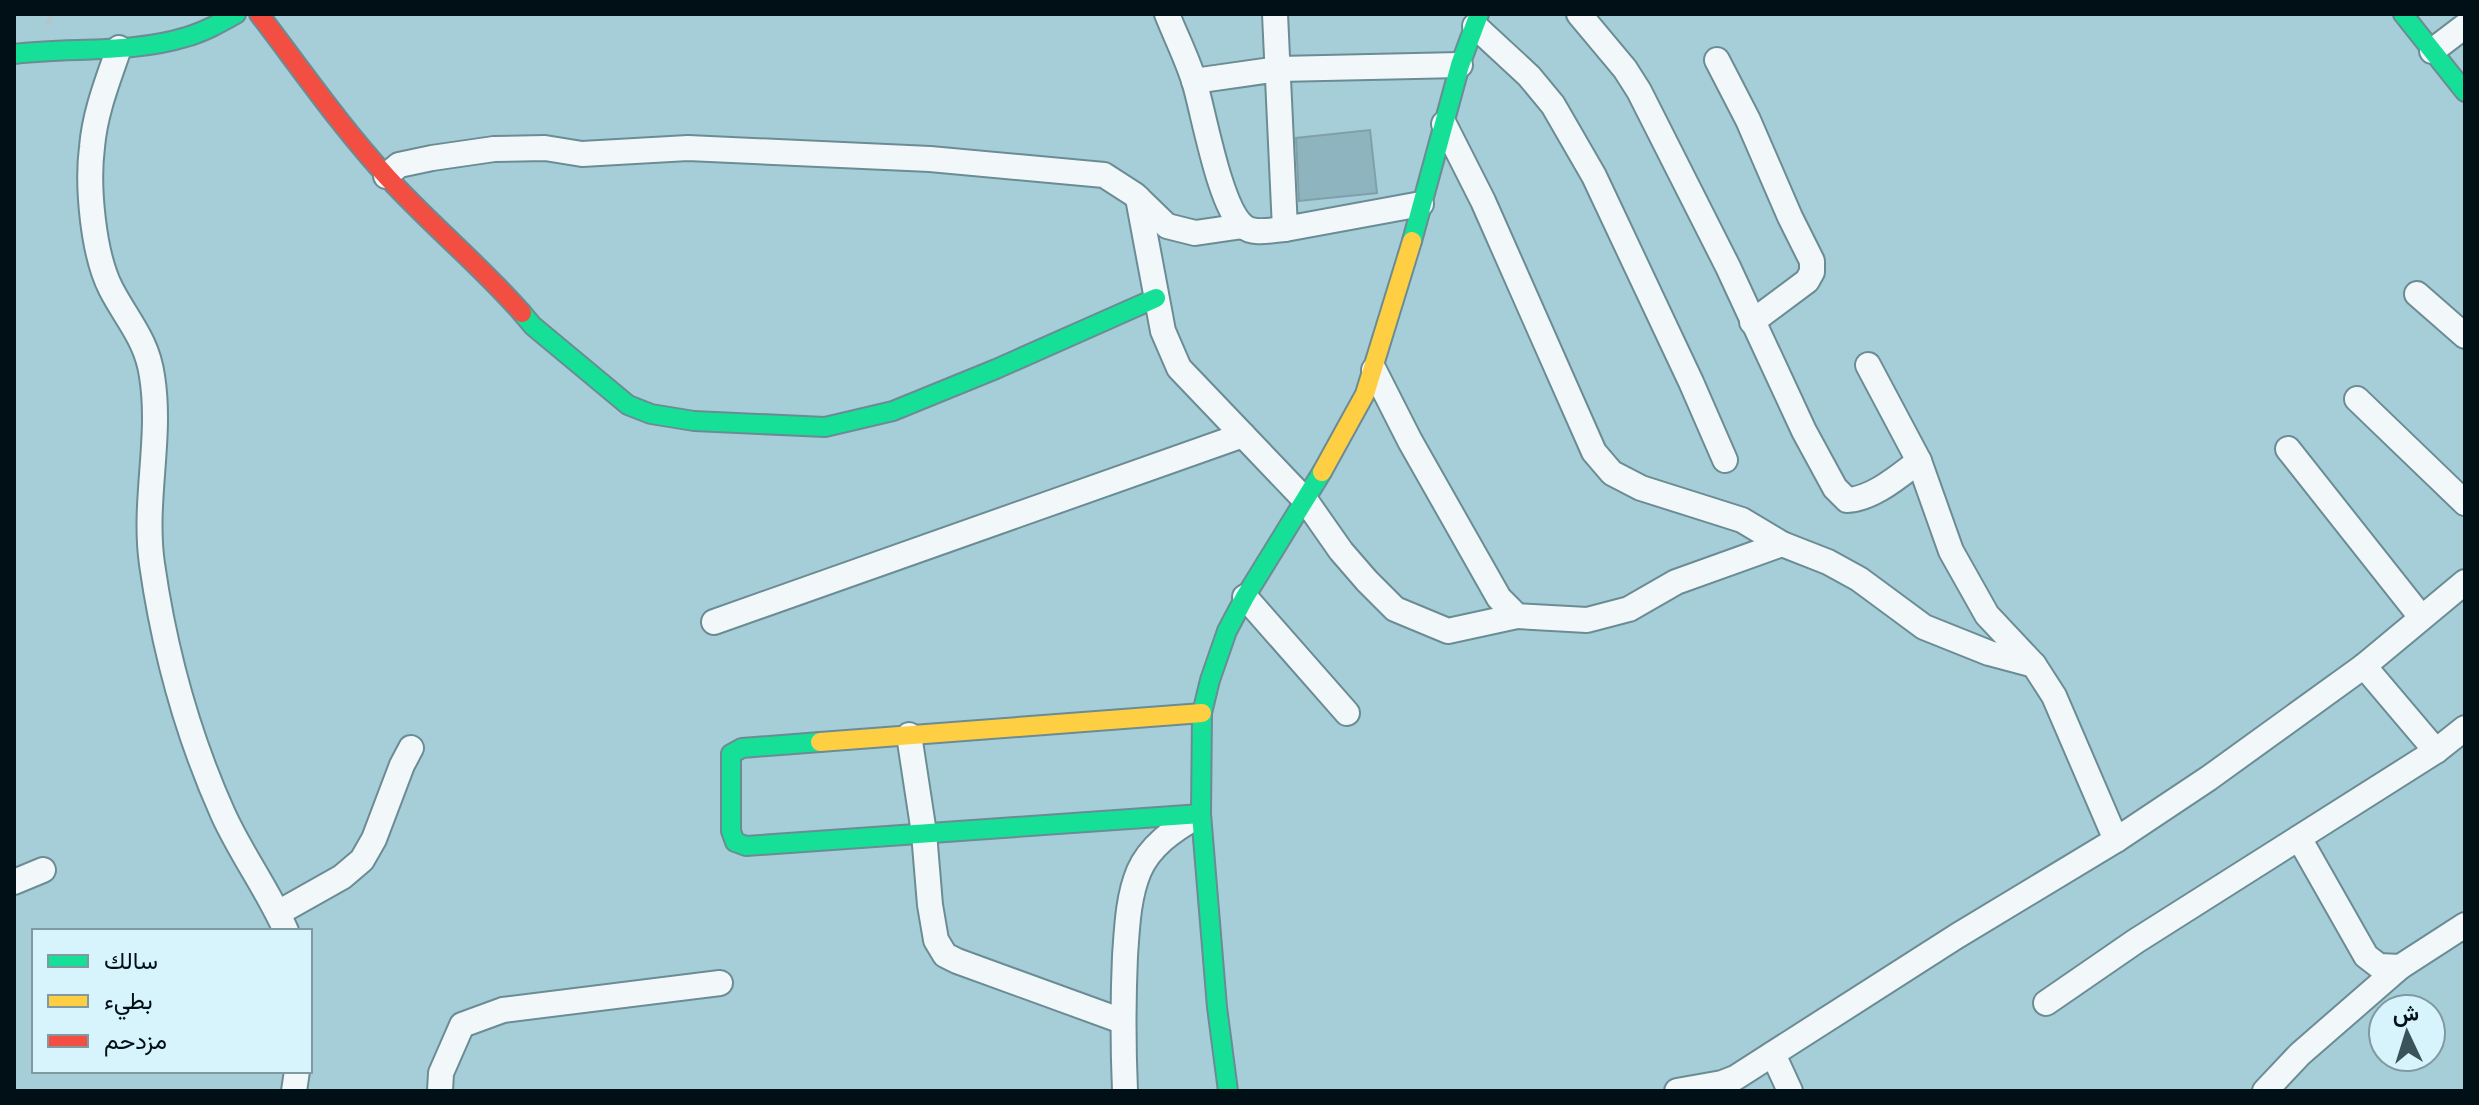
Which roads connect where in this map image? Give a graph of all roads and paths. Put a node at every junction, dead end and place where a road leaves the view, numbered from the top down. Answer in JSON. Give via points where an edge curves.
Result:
{"nodes":[{"id":1,"x":236,"y":14,"type":"edge"},
{"id":2,"x":259,"y":14,"type":"edge"},
{"id":3,"x":1167,"y":14,"type":"edge"},
{"id":4,"x":1275,"y":14,"type":"edge"},
{"id":5,"x":1579,"y":14,"type":"edge"},
{"id":6,"x":2403,"y":14,"type":"edge"},
{"id":7,"x":1477,"y":20,"type":"edge"},
{"id":8,"x":2465,"y":26,"type":"edge"},
{"id":9,"x":119,"y":48,"type":"junction"},
{"id":10,"x":2432,"y":51,"type":"junction"},
{"id":11,"x":14,"y":54,"type":"edge"},
{"id":12,"x":1717,"y":60,"type":"dead end"},
{"id":13,"x":1460,"y":65,"type":"junction"},
{"id":14,"x":1279,"y":69,"type":"junction"},
{"id":15,"x":1194,"y":81,"type":"junction"},
{"id":16,"x":2465,"y":92,"type":"edge"},
{"id":17,"x":1444,"y":124,"type":"junction"},
{"id":18,"x":386,"y":176,"type":"junction"},
{"id":19,"x":1138,"y":198,"type":"junction"},
{"id":20,"x":1421,"y":204,"type":"junction"},
{"id":21,"x":1243,"y":226,"type":"junction"},
{"id":22,"x":1285,"y":229,"type":"junction"},
{"id":23,"x":2417,"y":294,"type":"dead end"},
{"id":24,"x":1156,"y":298,"type":"junction"},
{"id":25,"x":1752,"y":322,"type":"junction"},
{"id":26,"x":2465,"y":336,"type":"edge"},
{"id":27,"x":1868,"y":365,"type":"dead end"},
{"id":28,"x":1374,"y":370,"type":"junction"},
{"id":29,"x":2357,"y":399,"type":"dead end"},
{"id":30,"x":1243,"y":435,"type":"junction"},
{"id":31,"x":2288,"y":449,"type":"dead end"},
{"id":32,"x":1725,"y":460,"type":"dead end"},
{"id":33,"x":1919,"y":461,"type":"junction"},
{"id":34,"x":1306,"y":501,"type":"junction"},
{"id":35,"x":2465,"y":503,"type":"edge"},
{"id":36,"x":1782,"y":544,"type":"junction"},
{"id":37,"x":2465,"y":582,"type":"edge"},
{"id":38,"x":1245,"y":597,"type":"junction"},
{"id":39,"x":1517,"y":616,"type":"junction"},
{"id":40,"x":2421,"y":617,"type":"junction"},
{"id":41,"x":714,"y":622,"type":"dead end"},
{"id":42,"x":2034,"y":665,"type":"junction"},
{"id":43,"x":2364,"y":666,"type":"junction"},
{"id":44,"x":1202,"y":713,"type":"junction"},
{"id":45,"x":1347,"y":713,"type":"dead end"},
{"id":46,"x":2465,"y":728,"type":"edge"},
{"id":47,"x":909,"y":735,"type":"junction"},
{"id":48,"x":411,"y":748,"type":"dead end"},
{"id":49,"x":2436,"y":751,"type":"junction"},
{"id":50,"x":1201,"y":814,"type":"junction"},
{"id":51,"x":924,"y":833,"type":"junction"},
{"id":52,"x":2299,"y":838,"type":"junction"},
{"id":53,"x":2116,"y":840,"type":"junction"},
{"id":54,"x":43,"y":870,"type":"dead end"},
{"id":55,"x":14,"y":882,"type":"edge"},
{"id":56,"x":282,"y":922,"type":"edge"},
{"id":57,"x":2465,"y":925,"type":"edge"},
{"id":58,"x":2400,"y":967,"type":"junction"},
{"id":59,"x":720,"y":983,"type":"dead end"},
{"id":60,"x":2046,"y":1003,"type":"dead end"},
{"id":61,"x":1122,"y":1021,"type":"junction"},
{"id":62,"x":1773,"y":1054,"type":"junction"},
{"id":63,"x":440,"y":1091,"type":"edge"},
{"id":64,"x":1125,"y":1091,"type":"edge"},
{"id":65,"x":1228,"y":1091,"type":"edge"},
{"id":66,"x":1677,"y":1091,"type":"edge"},
{"id":67,"x":1790,"y":1091,"type":"edge"},
{"id":68,"x":2265,"y":1091,"type":"edge"}],
"edges":[{"from":1,"to":9,"type":"street","via":[[192,37]]},
{"from":2,"to":18,"type":"street"},
{"from":3,"to":15,"type":"street"},
{"from":4,"to":14,"type":"street"},
{"from":5,"to":25,"type":"street","via":[[1639,91]]},
{"from":6,"to":10,"type":"street"},
{"from":7,"to":13,"type":"street"},
{"from":7,"to":32,"type":"street","via":[[1553,105],[1587,164]]},
{"from":8,"to":10,"type":"street"},
{"from":9,"to":11,"type":"street"},
{"from":9,"to":56,"type":"street","via":[[91,147],[94,228],[110,288],[144,343],[152,376],[149,534],[162,616],[201,761],[224,816]]},
{"from":10,"to":16,"type":"street"},
{"from":12,"to":25,"type":"street","via":[[1812,261],[1807,281]]},
{"from":13,"to":14,"type":"street"},
{"from":13,"to":17,"type":"street"},
{"from":14,"to":15,"type":"street"},
{"from":14,"to":22,"type":"street"},
{"from":15,"to":21,"type":"street","via":[[1229,205]]},
{"from":17,"to":20,"type":"street"},
{"from":17,"to":36,"type":"street","via":[[1594,452],[1612,473],[1641,488],[1742,520]]},
{"from":18,"to":19,"type":"street","via":[[399,165],[494,149],[582,154],[688,148],[930,159],[1104,175]]},
{"from":18,"to":24,"type":"street","via":[[533,326],[628,405],[694,421],[825,427],[893,411]]},
{"from":19,"to":21,"type":"street","via":[[1167,226],[1195,233]]},
{"from":19,"to":24,"type":"street"},
{"from":20,"to":22,"type":"street"},
{"from":20,"to":28,"type":"street"},
{"from":21,"to":22,"type":"street"},
{"from":23,"to":26,"type":"street"},
{"from":24,"to":30,"type":"street","via":[[1179,368]]},
{"from":25,"to":33,"type":"street","via":[[1804,431],[1844,497],[1863,496]]},
{"from":27,"to":33,"type":"street"},
{"from":28,"to":34,"type":"street"},
{"from":28,"to":39,"type":"street","via":[[1499,598]]},
{"from":29,"to":35,"type":"street"},
{"from":30,"to":34,"type":"street"},
{"from":30,"to":41,"type":"street"},
{"from":31,"to":40,"type":"street"},
{"from":33,"to":42,"type":"street","via":[[1951,551],[1977,599]]},
{"from":34,"to":38,"type":"street"},
{"from":34,"to":39,"type":"street","via":[[1341,551],[1395,609],[1448,631]]},
{"from":36,"to":39,"type":"street","via":[[1676,582],[1629,609],[1587,620]]},
{"from":36,"to":42,"type":"street","via":[[1859,579],[1935,632]]},
{"from":37,"to":40,"type":"street"},
{"from":38,"to":44,"type":"street","via":[[1227,631]]},
{"from":38,"to":45,"type":"street"},
{"from":40,"to":43,"type":"street"},
{"from":42,"to":53,"type":"street","via":[[2068,722]]},
{"from":43,"to":49,"type":"street"},
{"from":43,"to":53,"type":"street"},
{"from":44,"to":47,"type":"street"},
{"from":44,"to":50,"type":"street"},
{"from":46,"to":49,"type":"street"},
{"from":47,"to":51,"type":"street"},
{"from":47,"to":51,"type":"street","via":[[742,748],[731,754],[731,831],[735,842],[746,846]]},
{"from":48,"to":56,"type":"street","via":[[362,860]]},
{"from":49,"to":52,"type":"street"},
{"from":50,"to":51,"type":"street"},
{"from":50,"to":61,"type":"street","via":[[1159,843],[1140,870],[1127,924]]},
{"from":50,"to":65,"type":"street"},
{"from":51,"to":61,"type":"street","via":[[936,940],[945,955]]},
{"from":52,"to":58,"type":"street","via":[[2366,956],[2379,966]]},
{"from":52,"to":60,"type":"street"},
{"from":53,"to":62,"type":"street"},
{"from":54,"to":55,"type":"street"},
{"from":57,"to":58,"type":"street"},
{"from":58,"to":68,"type":"street"},
{"from":59,"to":63,"type":"street","via":[[503,1010],[462,1025],[441,1073]]},
{"from":61,"to":64,"type":"street"},
{"from":62,"to":66,"type":"street","via":[[1722,1083]]},
{"from":62,"to":67,"type":"street"}]}
